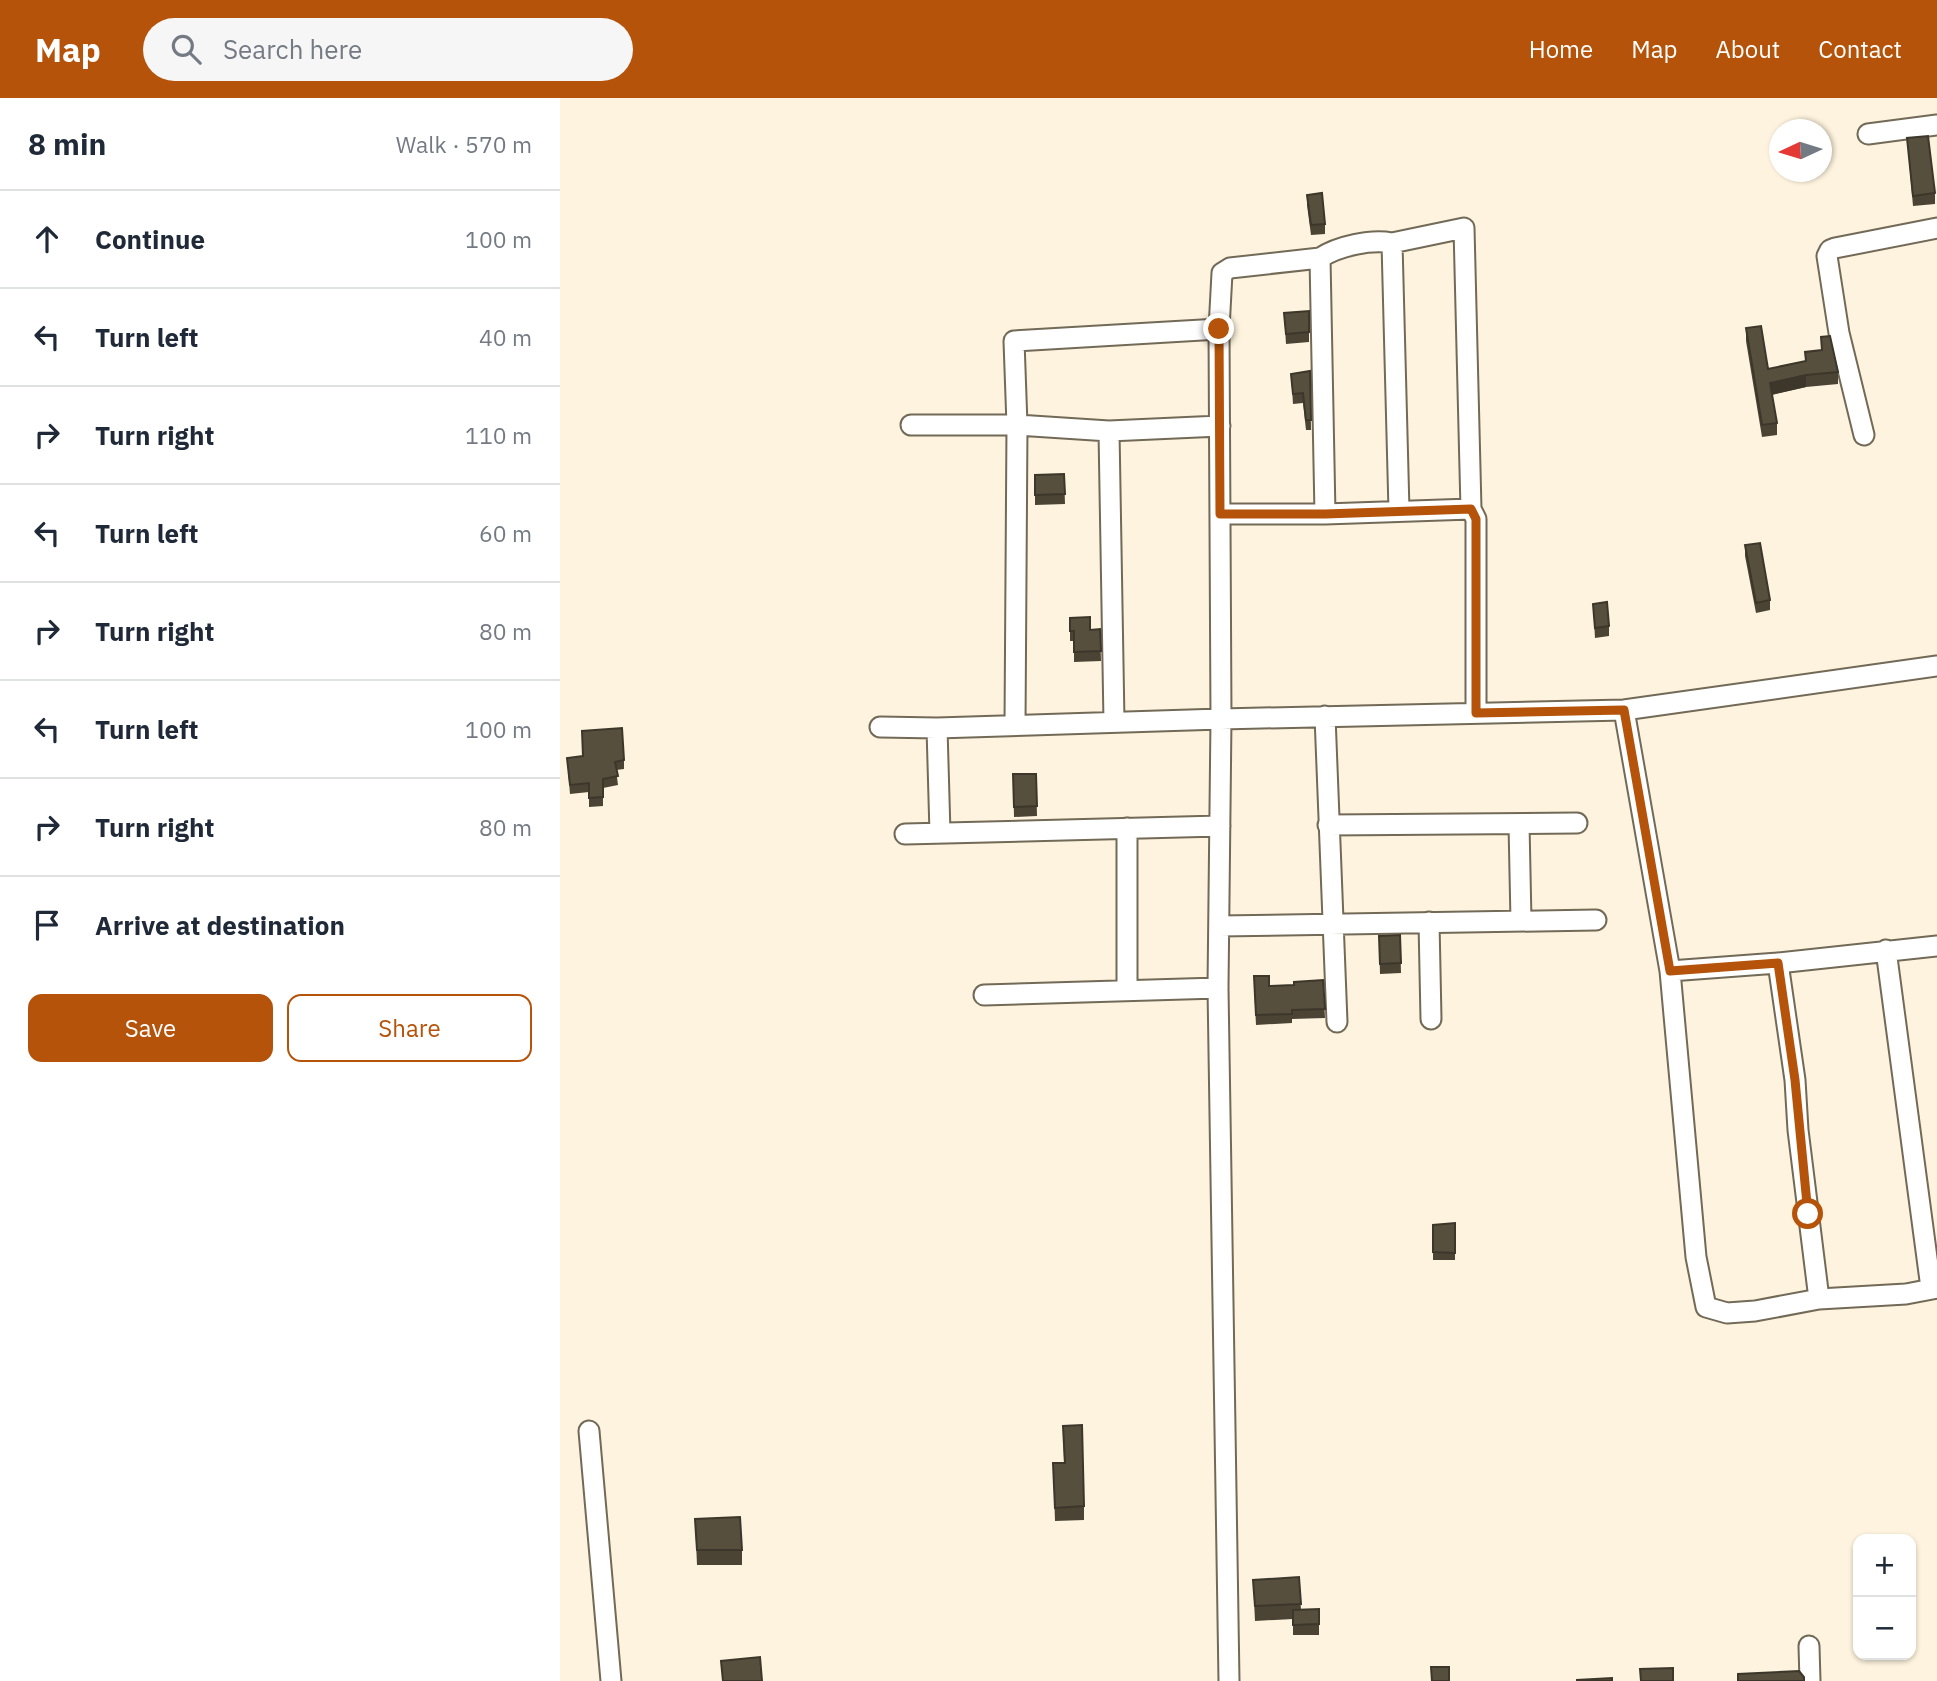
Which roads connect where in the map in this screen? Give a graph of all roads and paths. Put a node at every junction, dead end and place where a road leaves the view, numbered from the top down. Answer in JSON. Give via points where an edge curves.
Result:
{"nodes":[{"id":1,"x":1937,"y":125,"type":"edge"},
{"id":2,"x":1868,"y":134,"type":"dead end"},
{"id":3,"x":1937,"y":228,"type":"edge"},
{"id":4,"x":1392,"y":243,"type":"junction"},
{"id":5,"x":1320,"y":258,"type":"junction"},
{"id":6,"x":1219,"y":329,"type":"junction"},
{"id":7,"x":911,"y":425,"type":"dead end"},
{"id":8,"x":1017,"y":425,"type":"junction"},
{"id":9,"x":1220,"y":426,"type":"junction"},
{"id":10,"x":1109,"y":431,"type":"junction"},
{"id":11,"x":1864,"y":435,"type":"dead end"},
{"id":12,"x":1471,"y":509,"type":"junction"},
{"id":13,"x":1399,"y":511,"type":"junction"},
{"id":14,"x":1220,"y":514,"type":"junction"},
{"id":15,"x":1325,"y":514,"type":"junction"},
{"id":16,"x":1937,"y":666,"type":"edge"},
{"id":17,"x":1624,"y":710,"type":"junction"},
{"id":18,"x":1476,"y":713,"type":"junction"},
{"id":19,"x":1325,"y":716,"type":"junction"},
{"id":20,"x":1221,"y":719,"type":"junction"},
{"id":21,"x":1114,"y":722,"type":"junction"},
{"id":22,"x":1016,"y":725,"type":"junction"},
{"id":23,"x":880,"y":727,"type":"dead end"},
{"id":24,"x":937,"y":728,"type":"junction"},
{"id":25,"x":1577,"y":823,"type":"dead end"},
{"id":26,"x":1519,"y":824,"type":"junction"},
{"id":27,"x":1328,"y":825,"type":"junction"},
{"id":28,"x":1220,"y":826,"type":"junction"},
{"id":29,"x":1127,"y":828,"type":"junction"},
{"id":30,"x":940,"y":832,"type":"junction"},
{"id":31,"x":905,"y":834,"type":"dead end"},
{"id":32,"x":1596,"y":920,"type":"dead end"},
{"id":33,"x":1521,"y":921,"type":"junction"},
{"id":34,"x":1429,"y":922,"type":"junction"},
{"id":35,"x":1333,"y":923,"type":"junction"},
{"id":36,"x":1219,"y":926,"type":"junction"},
{"id":37,"x":1937,"y":946,"type":"edge"},
{"id":38,"x":1886,"y":950,"type":"junction"},
{"id":39,"x":1778,"y":963,"type":"junction"},
{"id":40,"x":1670,"y":971,"type":"junction"},
{"id":41,"x":1219,"y":988,"type":"junction"},
{"id":42,"x":1127,"y":990,"type":"junction"},
{"id":43,"x":984,"y":995,"type":"dead end"},
{"id":44,"x":1431,"y":1019,"type":"dead end"},
{"id":45,"x":1336,"y":1022,"type":"dead end"},
{"id":46,"x":1934,"y":1288,"type":"edge"},
{"id":47,"x":1819,"y":1299,"type":"junction"},
{"id":48,"x":589,"y":1431,"type":"dead end"},
{"id":49,"x":1809,"y":1646,"type":"dead end"},
{"id":50,"x":611,"y":1681,"type":"edge"},
{"id":51,"x":1229,"y":1681,"type":"edge"},
{"id":52,"x":1810,"y":1681,"type":"edge"}],
"edges":[{"from":1,"to":2,"type":"street"},
{"from":3,"to":11,"type":"street","via":[[1835,248],[1827,256],[1839,332]]},
{"from":4,"to":5,"type":"street","via":[[1367,243],[1330,251]]},
{"from":4,"to":12,"type":"street","via":[[1464,228]]},
{"from":4,"to":13,"type":"street"},
{"from":5,"to":6,"type":"street","via":[[1230,268],[1222,273]]},
{"from":5,"to":15,"type":"street"},
{"from":6,"to":8,"type":"street","via":[[1014,341]]},
{"from":6,"to":9,"type":"street"},
{"from":7,"to":8,"type":"street"},
{"from":8,"to":10,"type":"street"},
{"from":8,"to":22,"type":"street"},
{"from":9,"to":10,"type":"street"},
{"from":9,"to":14,"type":"street"},
{"from":10,"to":21,"type":"street"},
{"from":12,"to":13,"type":"street"},
{"from":12,"to":18,"type":"street","via":[[1476,519]]},
{"from":13,"to":15,"type":"street"},
{"from":14,"to":15,"type":"street"},
{"from":14,"to":20,"type":"street"},
{"from":16,"to":17,"type":"street"},
{"from":17,"to":18,"type":"street"},
{"from":17,"to":40,"type":"street"},
{"from":18,"to":19,"type":"street"},
{"from":19,"to":20,"type":"street"},
{"from":19,"to":27,"type":"street"},
{"from":20,"to":21,"type":"street"},
{"from":20,"to":28,"type":"street"},
{"from":21,"to":22,"type":"street"},
{"from":22,"to":24,"type":"street"},
{"from":23,"to":24,"type":"street"},
{"from":24,"to":30,"type":"street"},
{"from":25,"to":26,"type":"street"},
{"from":26,"to":27,"type":"street"},
{"from":26,"to":33,"type":"street"},
{"from":27,"to":35,"type":"street"},
{"from":28,"to":29,"type":"street"},
{"from":28,"to":36,"type":"street"},
{"from":29,"to":30,"type":"street"},
{"from":29,"to":42,"type":"street"},
{"from":30,"to":31,"type":"street"},
{"from":32,"to":33,"type":"street"},
{"from":33,"to":34,"type":"street"},
{"from":34,"to":35,"type":"street"},
{"from":34,"to":44,"type":"street"},
{"from":35,"to":36,"type":"street"},
{"from":35,"to":45,"type":"street"},
{"from":36,"to":41,"type":"street"},
{"from":37,"to":38,"type":"street"},
{"from":38,"to":39,"type":"street"},
{"from":38,"to":46,"type":"street"},
{"from":39,"to":40,"type":"street"},
{"from":39,"to":47,"type":"street"},
{"from":40,"to":47,"type":"street","via":[[1696,1257],[1706,1307],[1727,1313]]},
{"from":41,"to":42,"type":"street"},
{"from":41,"to":51,"type":"street"},
{"from":42,"to":43,"type":"street"},
{"from":46,"to":47,"type":"street"},
{"from":48,"to":50,"type":"street"},
{"from":49,"to":52,"type":"street"}]}
